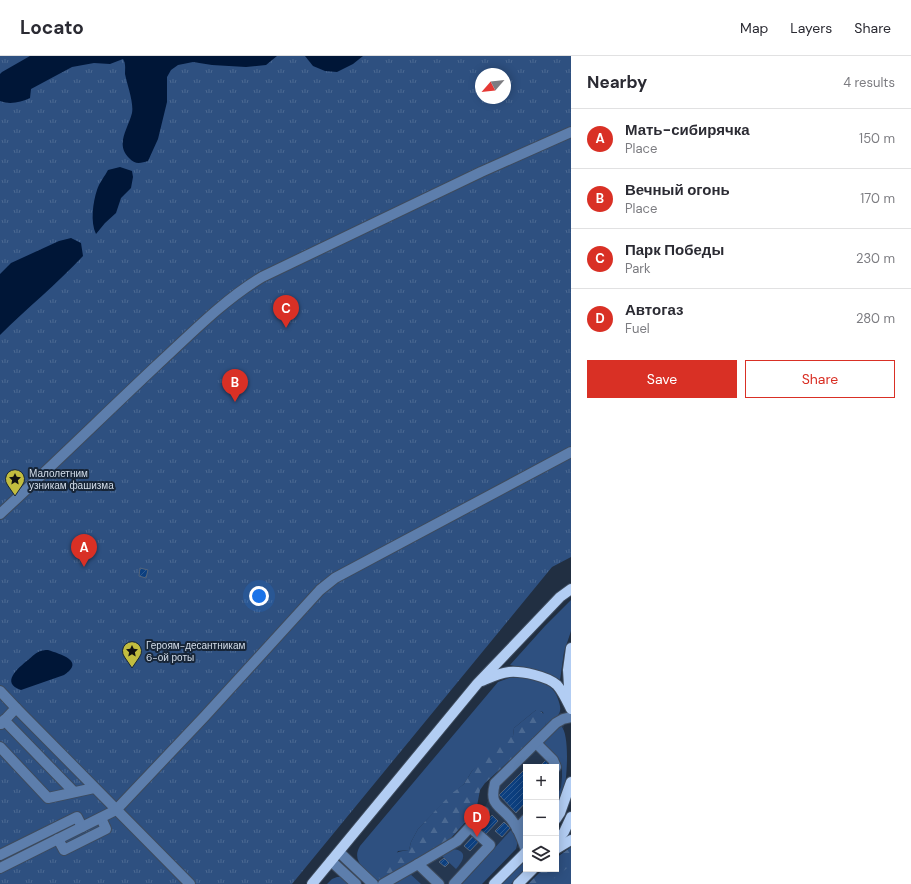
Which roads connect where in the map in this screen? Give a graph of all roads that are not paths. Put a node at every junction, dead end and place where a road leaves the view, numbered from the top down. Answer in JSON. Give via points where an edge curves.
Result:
{"nodes":[{"id":1,"x":571,"y":132,"type":"edge"},
{"id":2,"x":571,"y":452,"type":"edge"},
{"id":3,"x":0,"y":514,"type":"edge"},
{"id":4,"x":571,"y":589,"type":"edge"},
{"id":5,"x":571,"y":648,"type":"edge"},
{"id":6,"x":477,"y":684,"type":"junction"},
{"id":7,"x":0,"y":691,"type":"edge"},
{"id":8,"x":16,"y":708,"type":"junction"},
{"id":9,"x":571,"y":710,"type":"edge"},
{"id":10,"x":571,"y":717,"type":"edge"},
{"id":11,"x":2,"y":722,"type":"edge"},
{"id":12,"x":536,"y":743,"type":"junction"},
{"id":13,"x":0,"y":747,"type":"edge"},
{"id":14,"x":554,"y":764,"type":"edge"},
{"id":15,"x":571,"y":782,"type":"edge"},
{"id":16,"x":94,"y":788,"type":"junction"},
{"id":17,"x":74,"y":792,"type":"junction"},
{"id":18,"x":116,"y":810,"type":"junction"},
{"id":19,"x":484,"y":812,"type":"dead end"},
{"id":20,"x":559,"y":814,"type":"edge"},
{"id":21,"x":571,"y":817,"type":"edge"},
{"id":22,"x":101,"y":818,"type":"junction"},
{"id":23,"x":523,"y":823,"type":"edge"},
{"id":24,"x":82,"y":827,"type":"junction"},
{"id":25,"x":470,"y":827,"type":"junction"},
{"id":26,"x":518,"y":829,"type":"junction"},
{"id":27,"x":559,"y":838,"type":"edge"},
{"id":28,"x":58,"y":839,"type":"junction"},
{"id":29,"x":571,"y":840,"type":"edge"},
{"id":30,"x":523,"y":843,"type":"edge"},
{"id":31,"x":559,"y":847,"type":"edge"},
{"id":32,"x":339,"y":852,"type":"junction"},
{"id":33,"x":523,"y":854,"type":"edge"},
{"id":34,"x":0,"y":855,"type":"edge"},
{"id":35,"x":331,"y":861,"type":"junction"},
{"id":36,"x":418,"y":864,"type":"junction"},
{"id":37,"x":0,"y":868,"type":"edge"},
{"id":38,"x":530,"y":872,"type":"edge"},
{"id":39,"x":190,"y":884,"type":"edge"},
{"id":40,"x":312,"y":884,"type":"edge"},
{"id":41,"x":356,"y":884,"type":"edge"},
{"id":42,"x":373,"y":884,"type":"edge"},
{"id":43,"x":383,"y":884,"type":"edge"},
{"id":44,"x":439,"y":884,"type":"edge"},
{"id":45,"x":454,"y":884,"type":"edge"},
{"id":46,"x":494,"y":884,"type":"edge"},
{"id":47,"x":518,"y":884,"type":"edge"}],
"edges":[{"from":1,"to":3,"type":"street","via":[[262,277],[236,294]]},
{"from":2,"to":18,"type":"street","via":[[330,582]]},
{"from":4,"to":6,"type":"main road","via":[[560,597]]},
{"from":5,"to":9,"type":"main road","via":[[568,670]]},
{"from":6,"to":9,"type":"main road","via":[[495,675],[509,672],[528,673],[556,684]]},
{"from":6,"to":32,"type":"main road"},
{"from":7,"to":8,"type":"street"},
{"from":8,"to":11,"type":"street"},
{"from":8,"to":16,"type":"street"},
{"from":10,"to":12,"type":"street","via":[[556,722]]},
{"from":11,"to":17,"type":"street"},
{"from":12,"to":14,"type":"street"},
{"from":12,"to":26,"type":"street","via":[[495,783],[492,793],[494,803]]},
{"from":13,"to":17,"type":"street","via":[[48,798]]},
{"from":15,"to":20,"type":"main road"},
{"from":16,"to":17,"type":"street"},
{"from":16,"to":18,"type":"street"},
{"from":18,"to":22,"type":"street"},
{"from":18,"to":39,"type":"street"},
{"from":19,"to":25,"type":"street"},
{"from":21,"to":27,"type":"main road"},
{"from":22,"to":24,"type":"street"},
{"from":22,"to":28,"type":"street","via":[[106,829],[64,850]]},
{"from":23,"to":26,"type":"street"},
{"from":24,"to":28,"type":"street"},
{"from":24,"to":34,"type":"street","via":[[77,817]]},
{"from":25,"to":36,"type":"street","via":[[457,841]]},
{"from":25,"to":45,"type":"street","via":[[490,845]]},
{"from":26,"to":30,"type":"street"},
{"from":28,"to":37,"type":"street"},
{"from":29,"to":31,"type":"main road"},
{"from":32,"to":35,"type":"main road"},
{"from":32,"to":42,"type":"street"},
{"from":33,"to":46,"type":"main road"},
{"from":35,"to":40,"type":"main road"},
{"from":35,"to":41,"type":"street"},
{"from":36,"to":43,"type":"street"},
{"from":36,"to":44,"type":"street"},
{"from":38,"to":47,"type":"main road"}]}
